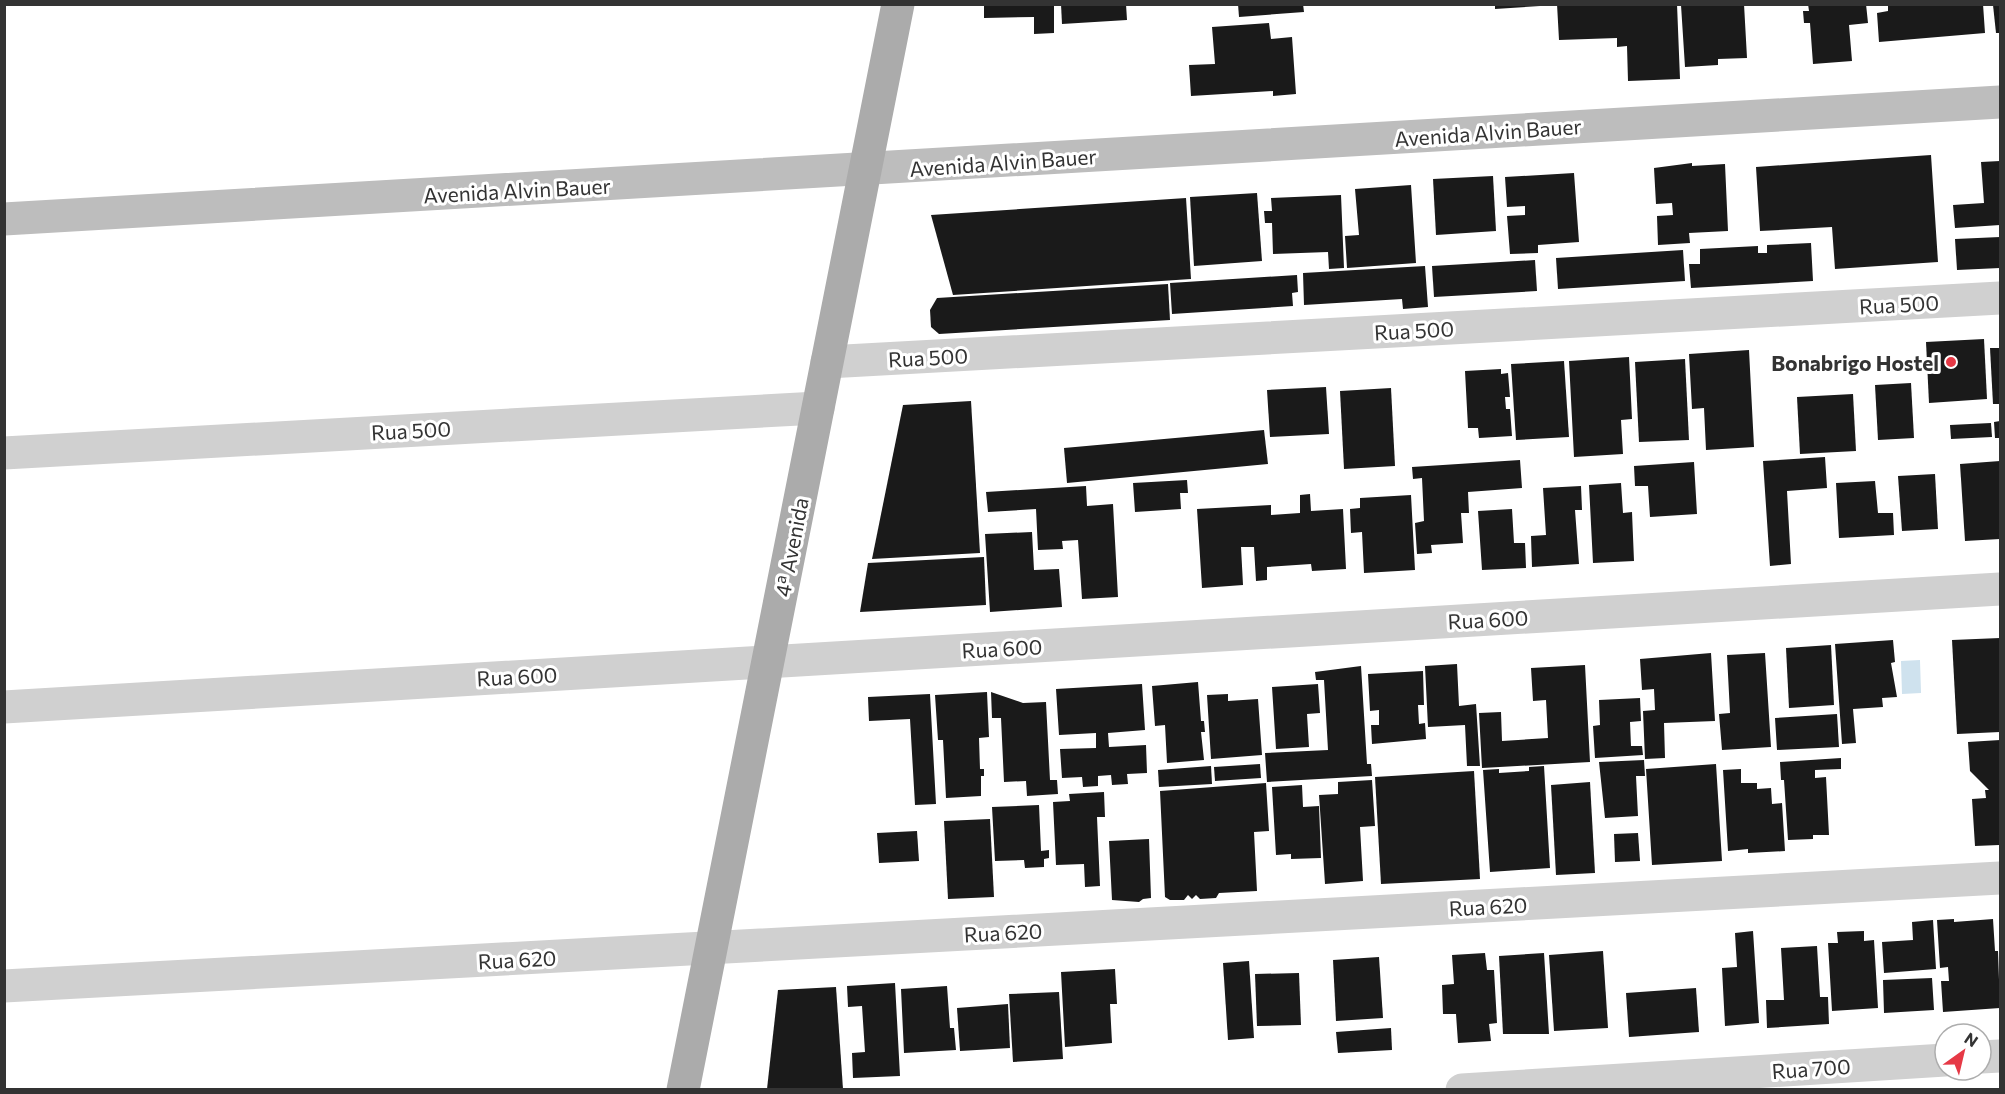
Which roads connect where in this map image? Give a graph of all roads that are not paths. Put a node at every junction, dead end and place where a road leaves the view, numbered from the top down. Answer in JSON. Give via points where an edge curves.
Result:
{"nodes":[{"id":1,"x":898,"y":4,"type":"edge"},
{"id":2,"x":2001,"y":102,"type":"edge"},
{"id":3,"x":865,"y":171,"type":"junction"},
{"id":4,"x":4,"y":219,"type":"edge"},
{"id":5,"x":2001,"y":298,"type":"edge"},
{"id":6,"x":827,"y":362,"type":"junction"},
{"id":7,"x":818,"y":408,"type":"junction"},
{"id":8,"x":4,"y":453,"type":"edge"},
{"id":9,"x":2001,"y":589,"type":"edge"},
{"id":10,"x":768,"y":662,"type":"junction"},
{"id":11,"x":4,"y":707,"type":"edge"},
{"id":12,"x":2001,"y":878,"type":"edge"},
{"id":13,"x":712,"y":948,"type":"junction"},
{"id":14,"x":4,"y":986,"type":"edge"},
{"id":15,"x":1933,"y":1061,"type":"edge"},
{"id":16,"x":683,"y":1089,"type":"edge"},
{"id":17,"x":1462,"y":1089,"type":"edge"}],
"edges":[{"from":1,"to":3,"type":"main road","name":"4ª Avenida"},
{"from":2,"to":3,"type":"main road","name":"Avenida Alvin Bauer"},
{"from":3,"to":4,"type":"main road","name":"Avenida Alvin Bauer"},
{"from":3,"to":6,"type":"main road","name":"4ª Avenida"},
{"from":5,"to":6,"type":"street","name":"Rua 500"},
{"from":6,"to":7,"type":"main road","name":"4ª Avenida"},
{"from":7,"to":8,"type":"street","name":"Rua 500"},
{"from":7,"to":10,"type":"main road","name":"4ª Avenida"},
{"from":9,"to":10,"type":"street","name":"Rua 600"},
{"from":10,"to":11,"type":"street","name":"Rua 600"},
{"from":10,"to":13,"type":"main road","name":"4ª Avenida"},
{"from":12,"to":13,"type":"street","name":"Rua 620"},
{"from":13,"to":14,"type":"street","name":"Rua 620"},
{"from":13,"to":16,"type":"main road","name":"4ª Avenida"},
{"from":15,"to":17,"type":"street","name":"Rua 700"}]}
